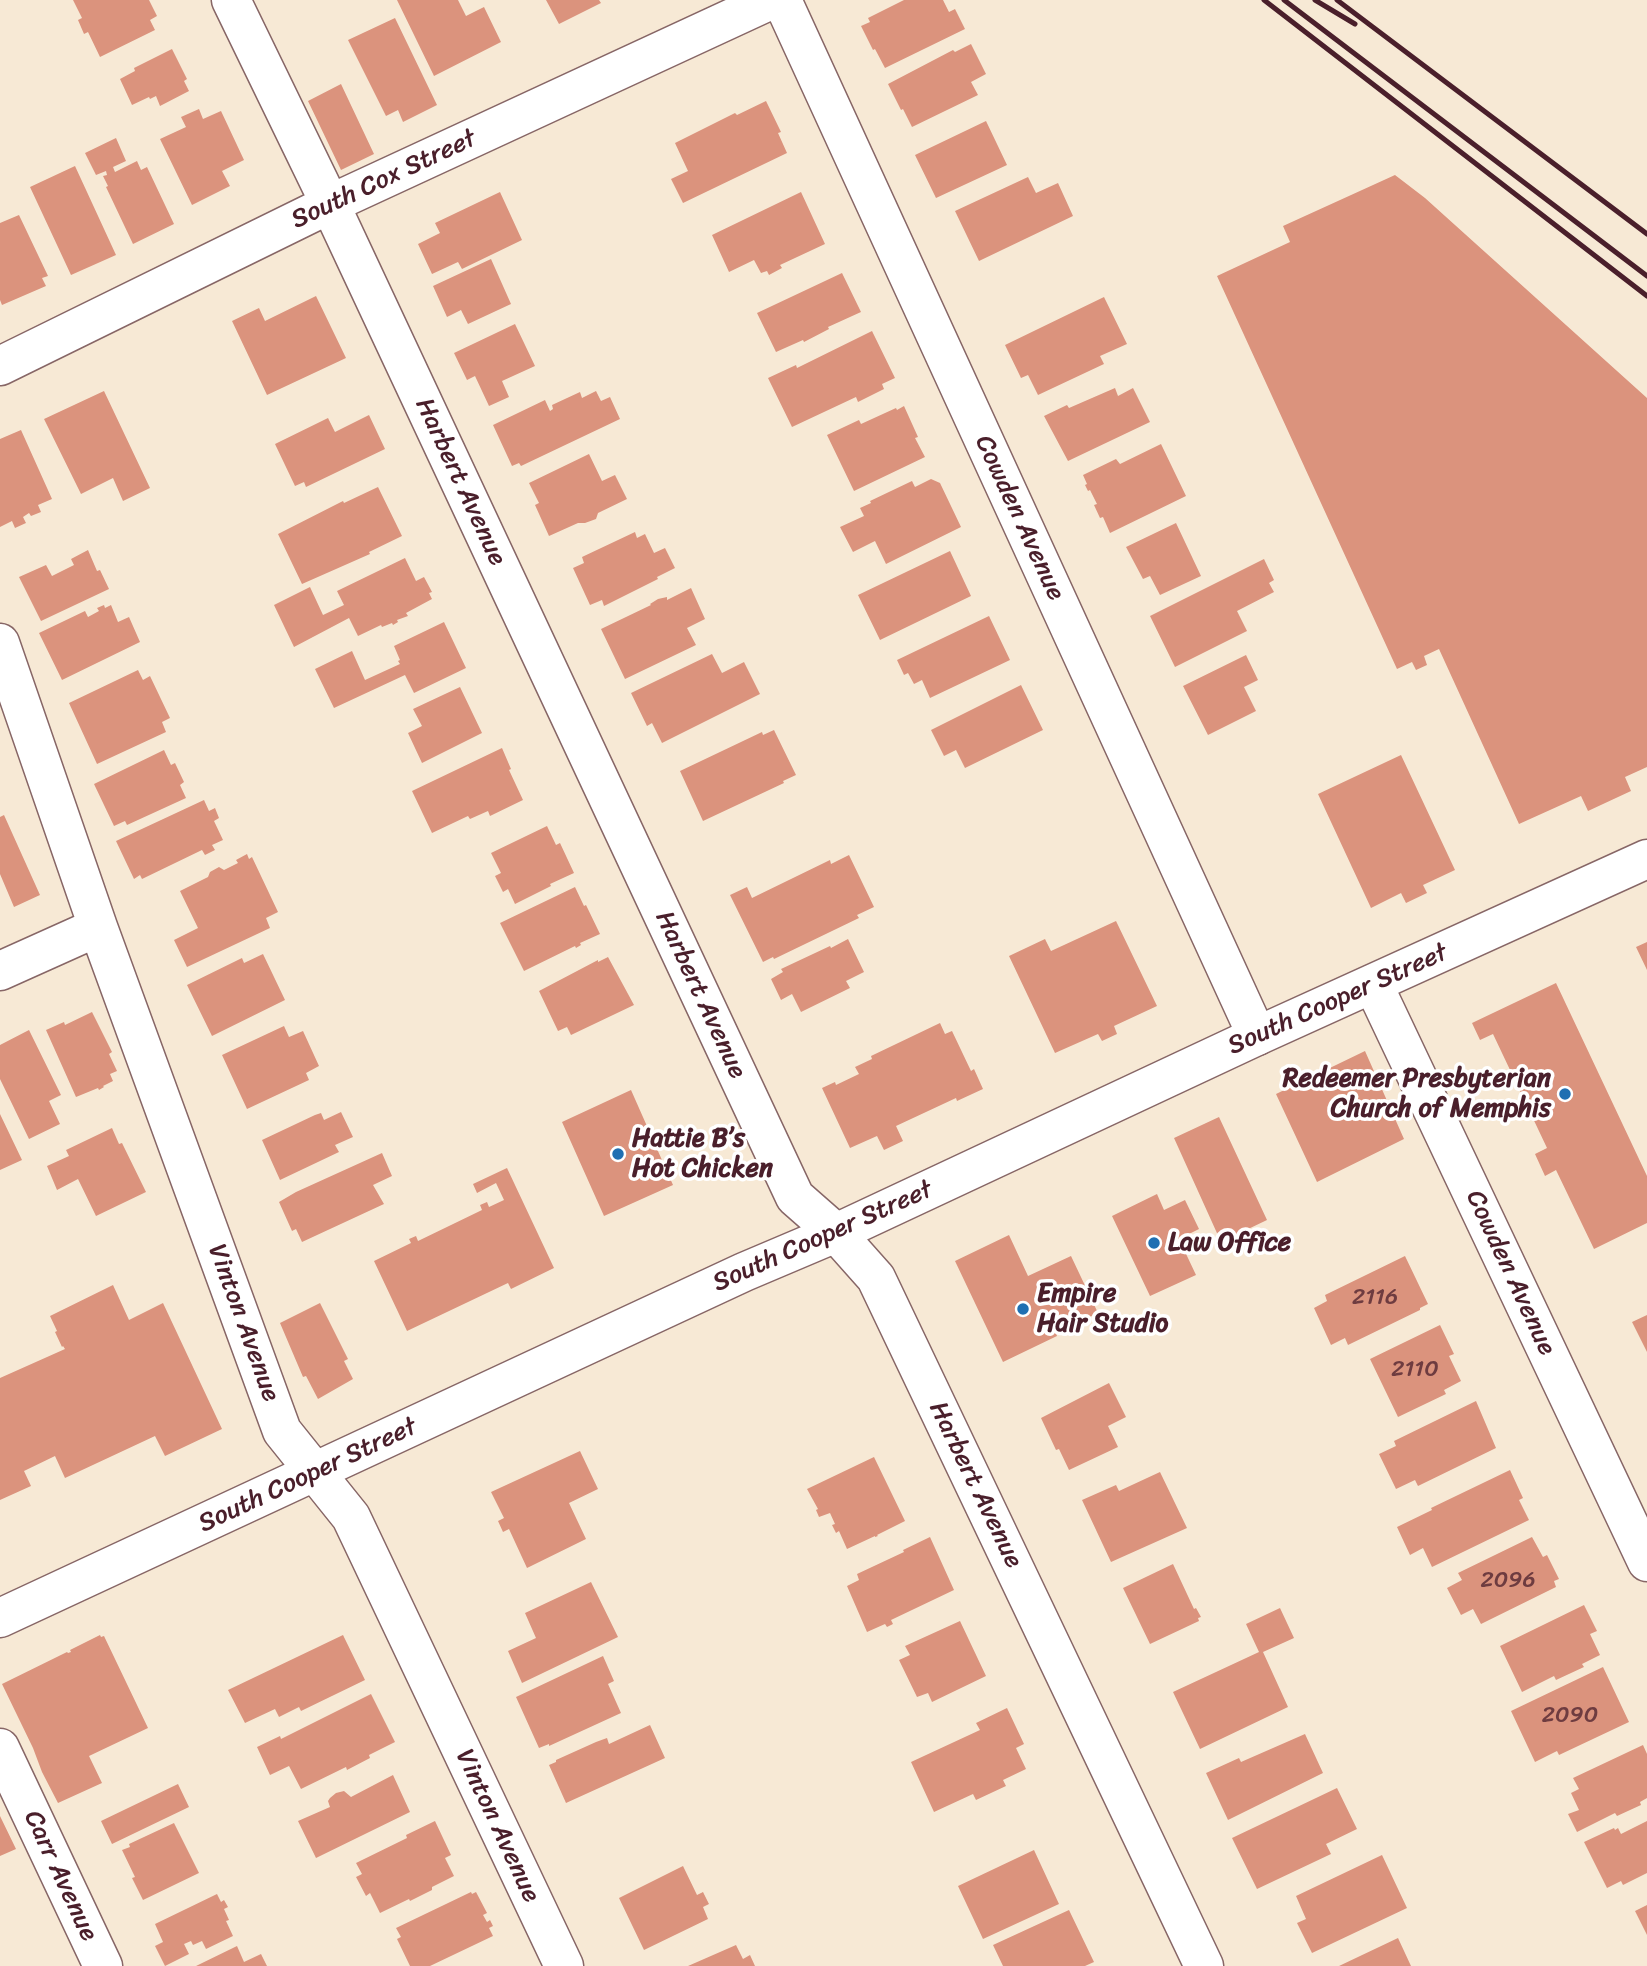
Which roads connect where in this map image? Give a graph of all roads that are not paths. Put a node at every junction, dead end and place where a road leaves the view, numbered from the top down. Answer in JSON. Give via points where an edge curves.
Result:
{"nodes":[{"id":1,"x":231,"y":0,"type":"edge"},
{"id":2,"x":771,"y":0,"type":"edge"},
{"id":3,"x":782,"y":0,"type":"edge"},
{"id":4,"x":330,"y":204,"type":"junction"},
{"id":5,"x":0,"y":366,"type":"edge"},
{"id":6,"x":0,"y":643,"type":"edge"},
{"id":7,"x":1647,"y":859,"type":"edge"},
{"id":8,"x":99,"y":927,"type":"junction"},
{"id":9,"x":0,"y":971,"type":"edge"},
{"id":10,"x":1373,"y":984,"type":"junction"},
{"id":11,"x":1257,"y":1036,"type":"junction"},
{"id":12,"x":836,"y":1233,"type":"junction"},
{"id":13,"x":315,"y":1473,"type":"junction"},
{"id":14,"x":1647,"y":1562,"type":"edge"},
{"id":15,"x":0,"y":1618,"type":"edge"},
{"id":16,"x":0,"y":1748,"type":"edge"},
{"id":17,"x":103,"y":1966,"type":"edge"},
{"id":18,"x":564,"y":1966,"type":"edge"},
{"id":19,"x":1205,"y":1966,"type":"edge"}],
"edges":[{"from":1,"to":4,"type":"street","name":"Harbert Avenue"},
{"from":2,"to":4,"type":"street","name":"South Cox Street"},
{"from":3,"to":11,"type":"street","name":"Cowden Avenue"},
{"from":4,"to":5,"type":"street","name":"South Cox Street"},
{"from":4,"to":12,"type":"street","name":"Harbert Avenue","via":[[795,1197]]},
{"from":6,"to":8,"type":"street","name":"Vinton Avenue"},
{"from":7,"to":10,"type":"street","name":"South Cooper Street"},
{"from":8,"to":9,"type":"street"},
{"from":8,"to":13,"type":"street","name":"Vinton Avenue","via":[[282,1431]]},
{"from":10,"to":11,"type":"street","name":"South Cooper Street"},
{"from":10,"to":14,"type":"street","name":"Cowden Avenue"},
{"from":11,"to":12,"type":"street","name":"South Cooper Street"},
{"from":12,"to":13,"type":"street","name":"South Cooper Street"},
{"from":12,"to":19,"type":"street","name":"Harbert Avenue","via":[[876,1278]]},
{"from":13,"to":15,"type":"street","name":"South Cooper Street"},
{"from":13,"to":18,"type":"street","name":"Vinton Avenue","via":[[351,1517]]},
{"from":16,"to":17,"type":"street","name":"Carr Avenue"}]}
